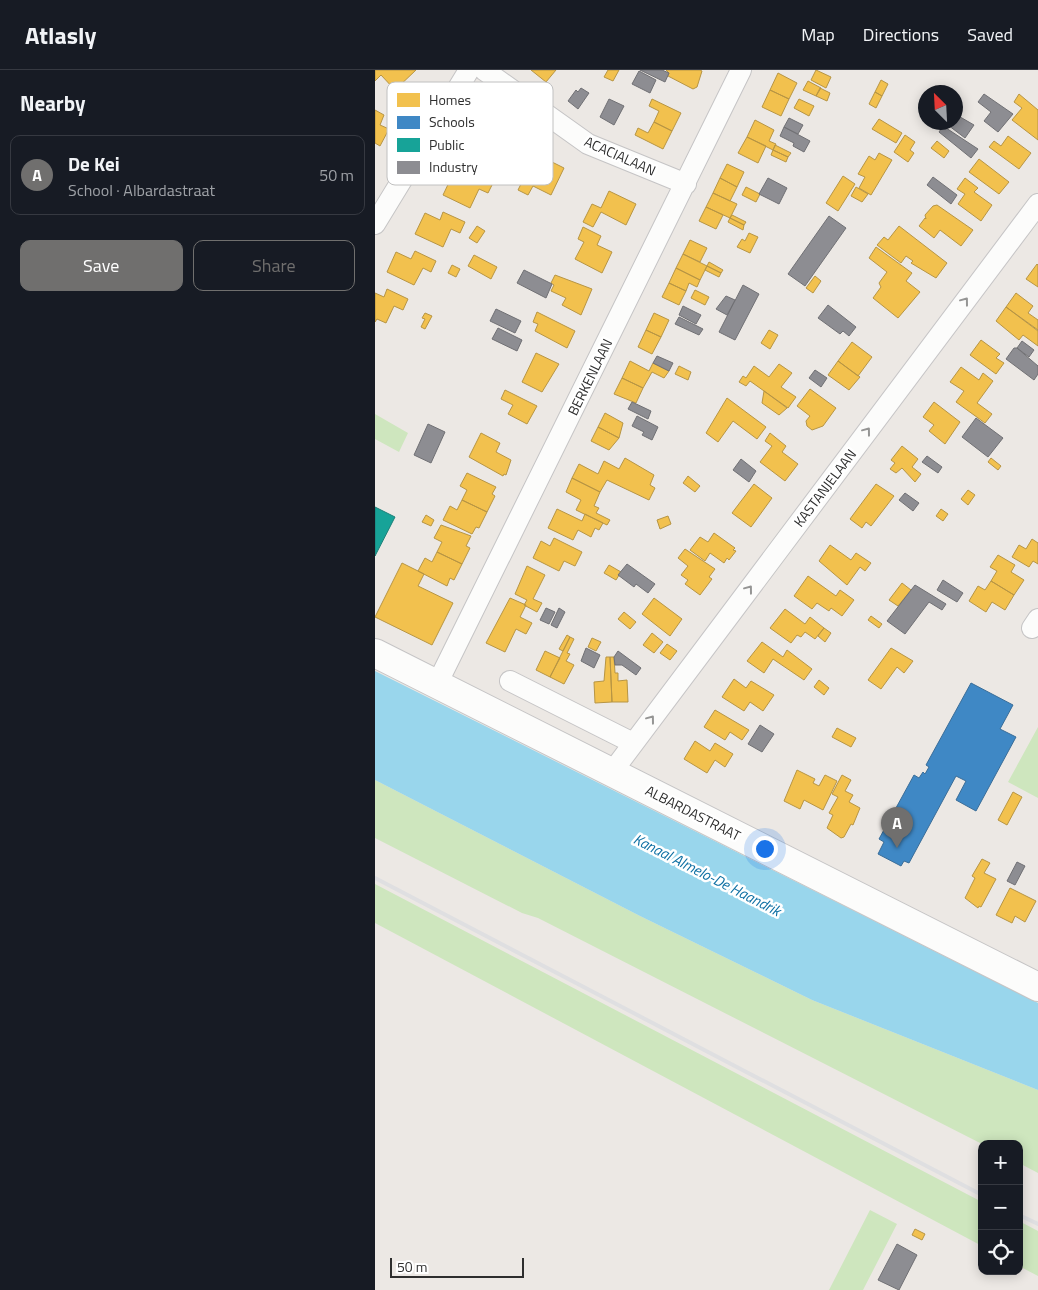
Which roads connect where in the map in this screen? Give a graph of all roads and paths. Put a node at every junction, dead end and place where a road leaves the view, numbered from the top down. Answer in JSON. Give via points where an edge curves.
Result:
{"nodes":[{"id":1,"x":469,"y":70,"type":"edge"},
{"id":2,"x":483,"y":70,"type":"edge"},
{"id":3,"x":741,"y":70,"type":"edge"},
{"id":4,"x":462,"y":82,"type":"edge"},
{"id":5,"x":500,"y":82,"type":"edge"},
{"id":6,"x":553,"y":119,"type":"edge"},
{"id":7,"x":685,"y":184,"type":"junction"},
{"id":8,"x":399,"y":185,"type":"edge"},
{"id":9,"x":1038,"y":204,"type":"edge"},
{"id":10,"x":375,"y":224,"type":"edge"},
{"id":11,"x":375,"y":653,"type":"edge"},
{"id":12,"x":510,"y":681,"type":"dead end"},
{"id":13,"x":437,"y":684,"type":"junction"},
{"id":14,"x":633,"y":743,"type":"junction"},
{"id":15,"x":612,"y":772,"type":"junction"},
{"id":16,"x":1038,"y":987,"type":"edge"}],
"edges":[{"from":1,"to":4,"type":"street"},
{"from":2,"to":5,"type":"street","name":"ACACIALAAN"},
{"from":3,"to":7,"type":"street","name":"BERKENLAAN"},
{"from":6,"to":7,"type":"street","name":"ACACIALAAN","via":[[588,144]]},
{"from":7,"to":13,"type":"street","name":"BERKENLAAN"},
{"from":8,"to":10,"type":"street"},
{"from":14,"to":9,"type":"street","name":"KASTANJELAAN","one_way":true},
{"from":11,"to":13,"type":"street","name":"ALBARDASTRAAT"},
{"from":12,"to":14,"type":"street"},
{"from":13,"to":15,"type":"street","name":"ALBARDASTRAAT"},
{"from":14,"to":15,"type":"street","name":"KASTANJELAAN"},
{"from":15,"to":16,"type":"street","name":"ALBARDASTRAAT"}]}
